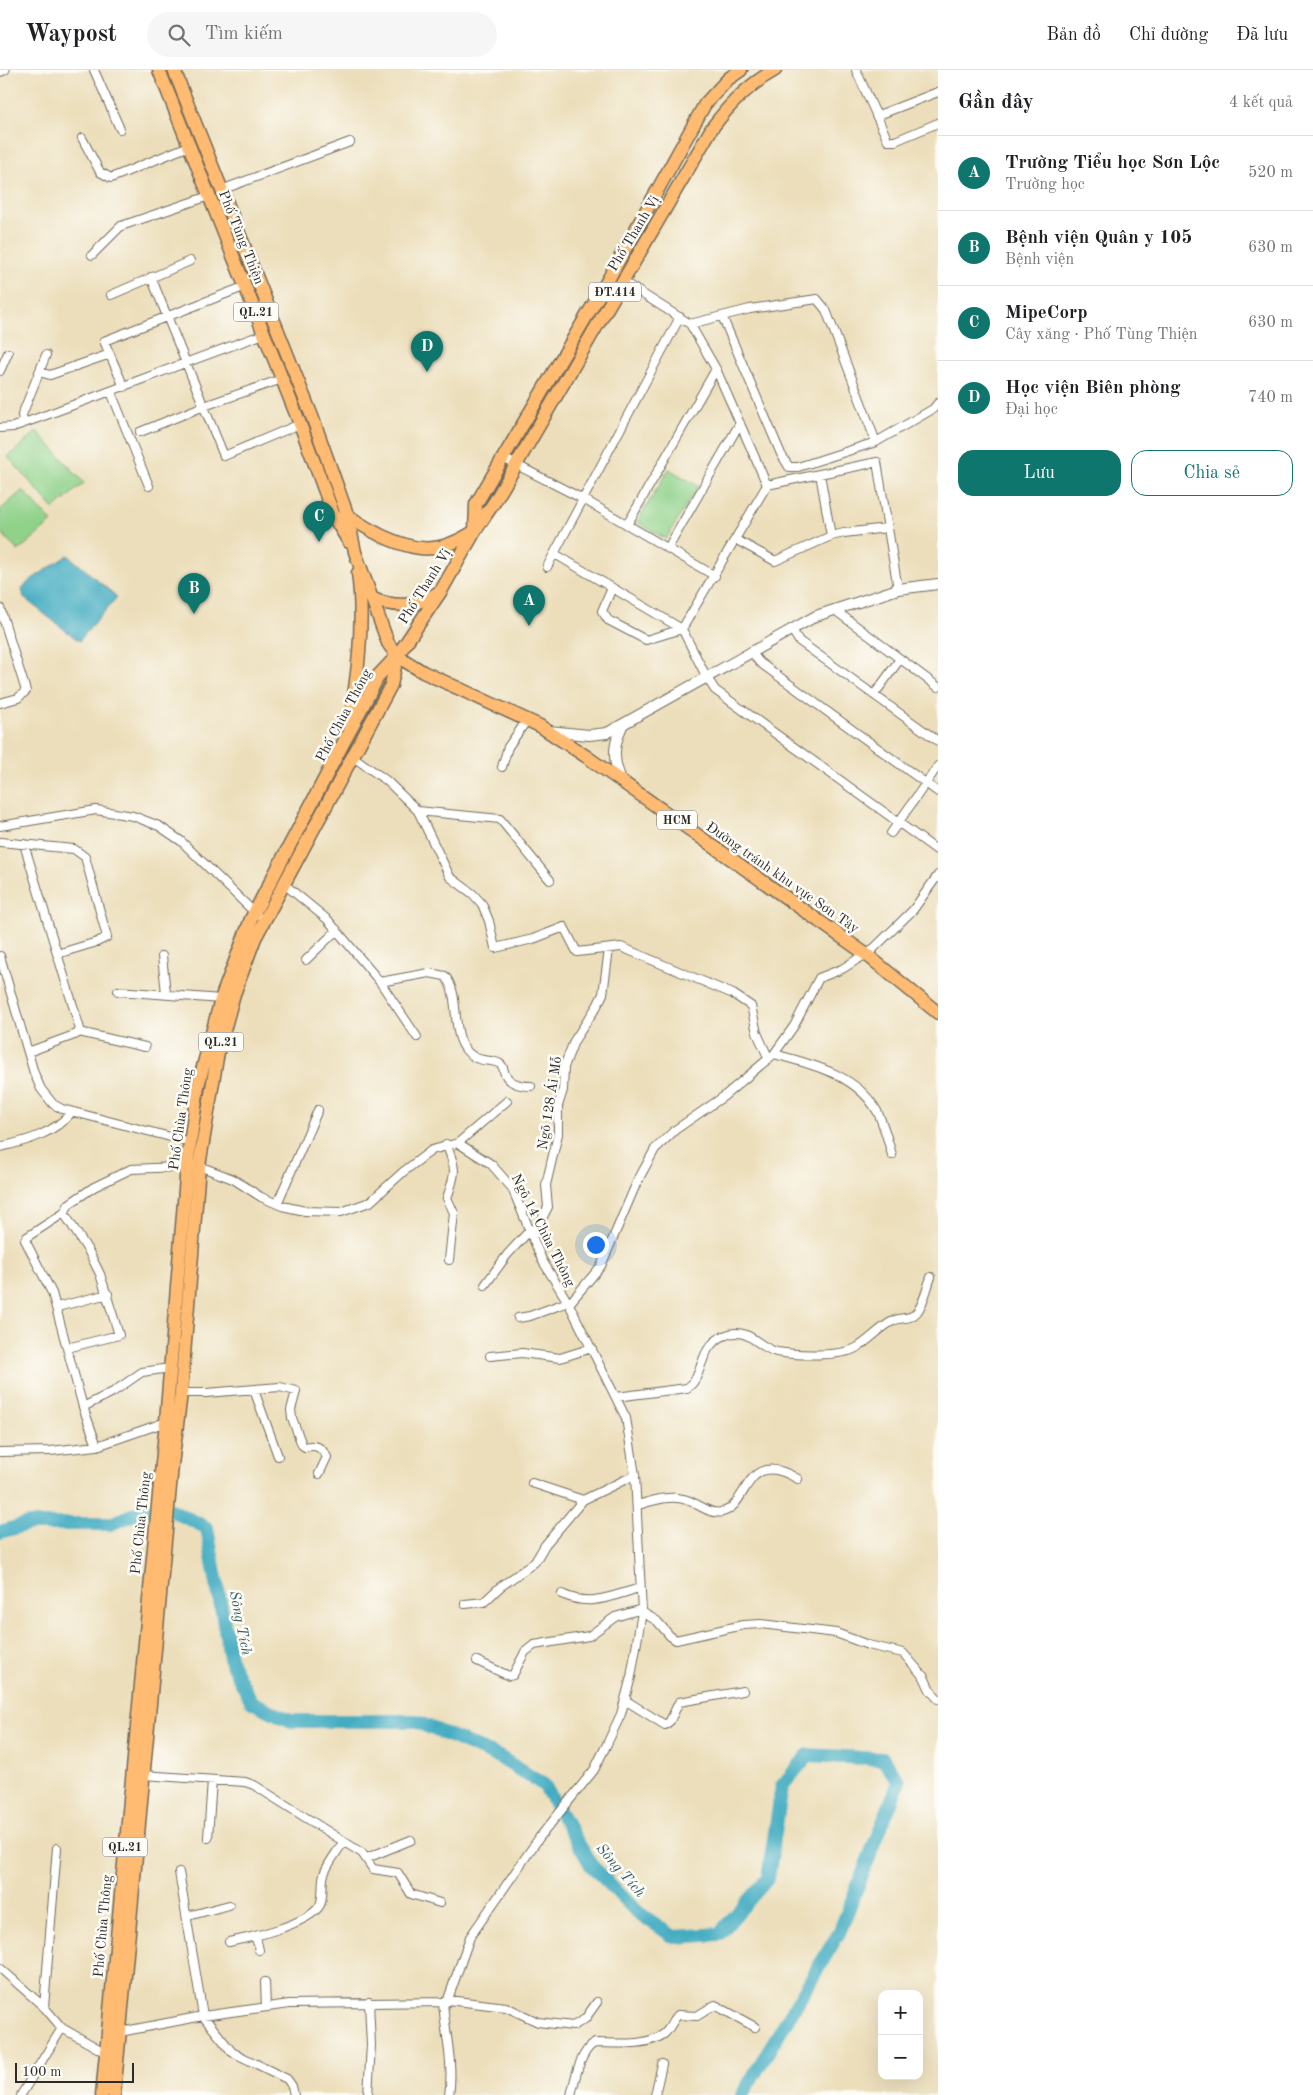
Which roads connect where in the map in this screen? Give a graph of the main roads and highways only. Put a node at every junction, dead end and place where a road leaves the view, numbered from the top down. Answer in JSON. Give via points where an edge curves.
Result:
{"nodes":[{"id":1,"x":159,"y":70,"type":"edge"},
{"id":2,"x":174,"y":70,"type":"edge"},
{"id":3,"x":741,"y":70,"type":"edge"},
{"id":4,"x":775,"y":70,"type":"edge"},
{"id":5,"x":609,"y":278,"type":"junction"},
{"id":6,"x":622,"y":281,"type":"junction"},
{"id":7,"x":341,"y":517,"type":"junction"},
{"id":8,"x":475,"y":531,"type":"junction"},
{"id":9,"x":355,"y":552,"type":"junction"},
{"id":10,"x":441,"y":591,"type":"junction"},
{"id":11,"x":373,"y":599,"type":"junction"},
{"id":12,"x":397,"y":656,"type":"junction"},
{"id":13,"x":347,"y":739,"type":"junction"},
{"id":14,"x":345,"y":760,"type":"junction"},
{"id":15,"x":259,"y":917,"type":"junction"},
{"id":16,"x":938,"y":1014,"type":"edge"},
{"id":17,"x":212,"y":1049,"type":"junction"},
{"id":18,"x":193,"y":1165,"type":"junction"},
{"id":19,"x":171,"y":1422,"type":"junction"},
{"id":20,"x":153,"y":1601,"type":"junction"},
{"id":21,"x":102,"y":2095,"type":"edge"},
{"id":22,"x":114,"y":2095,"type":"edge"}],
"edges":[{"from":1,"to":7,"type":"main road","name":"Phố Tùng Thiện","number":"QL.21","via":[[300,424]]},
{"from":2,"to":7,"type":"main road","name":"Phố Tùng Thiện","number":"QL.21","via":[[313,419]]},
{"from":3,"to":5,"type":"main road","name":"Phố Thanh Vị","via":[[728,79],[706,104]]},
{"from":4,"to":6,"type":"main road","name":"Phố Thanh Vị","number":"ĐT.414","via":[[758,79],[732,102],[712,128]]},
{"from":5,"to":6,"type":"main road"},
{"from":5,"to":8,"type":"main road","name":"Phố Thanh Vị","via":[[476,504]]},
{"from":6,"to":8,"type":"main road","name":"Phố Thanh Vị","number":"ĐT.414"},
{"from":7,"to":8,"type":"main road","via":[[426,550],[459,541]]},
{"from":7,"to":9,"type":"main road","name":"Phố Tùng Thiện","number":"QL.21"},
{"from":8,"to":10,"type":"main road","name":"Phố Thanh Vị","number":"ĐT.414"},
{"from":9,"to":11,"type":"main road","name":"Phố Tùng Thiện","number":"QL.21"},
{"from":9,"to":13,"type":"main road","via":[[362,602],[361,629]]},
{"from":10,"to":11,"type":"main road","via":[[416,604],[401,606]]},
{"from":10,"to":12,"type":"main road","name":"Phố Thanh Vị","number":"ĐT.414"},
{"from":11,"to":12,"type":"main road","name":"Phố Tùng Thiện","number":"QL.21","via":[[388,643]]},
{"from":12,"to":13,"type":"main road","name":"Phố Chùa Thông","number":"QL.21","via":[[379,675]]},
{"from":12,"to":14,"type":"main road","name":"Phố Chùa Thông","number":"QL.21","via":[[390,685]]},
{"from":12,"to":16,"type":"main road","name":"Đường tránh khu vực Sơn Tây","number":"HCM","via":[[423,672],[548,731],[867,956]]},
{"from":13,"to":14,"type":"main road","name":"Phố Chùa Thông","number":"QL.21"},
{"from":14,"to":15,"type":"main road","name":"Phố Chùa Thông","number":"QL.21"},
{"from":14,"to":15,"type":"main road","name":"Phố Chùa Thông","number":"QL.21","via":[[284,884]]},
{"from":15,"to":17,"type":"main road","name":"Phố Chùa Thông","number":"QL.21"},
{"from":15,"to":17,"type":"main road","name":"Phố Chùa Thông","number":"QL.21","via":[[221,999]]},
{"from":17,"to":18,"type":"main road","name":"Phố Chùa Thông","number":"QL.21"},
{"from":17,"to":18,"type":"main road","name":"Phố Chùa Thông","number":"QL.21","via":[[198,1086],[190,1142]]},
{"from":18,"to":19,"type":"main road","name":"Phố Chùa Thông","number":"QL.21","via":[[170,1368]]},
{"from":18,"to":19,"type":"main road","name":"Phố Chùa Thông","number":"QL.21","via":[[181,1393]]},
{"from":19,"to":20,"type":"main road","name":"Phố Chùa Thông","number":"QL.21"},
{"from":20,"to":21,"type":"main road","name":"Phố Chùa Thông","number":"QL.21"},
{"from":20,"to":22,"type":"main road","name":"Phố Chùa Thông","number":"QL.21","via":[[143,1775]]}]}
